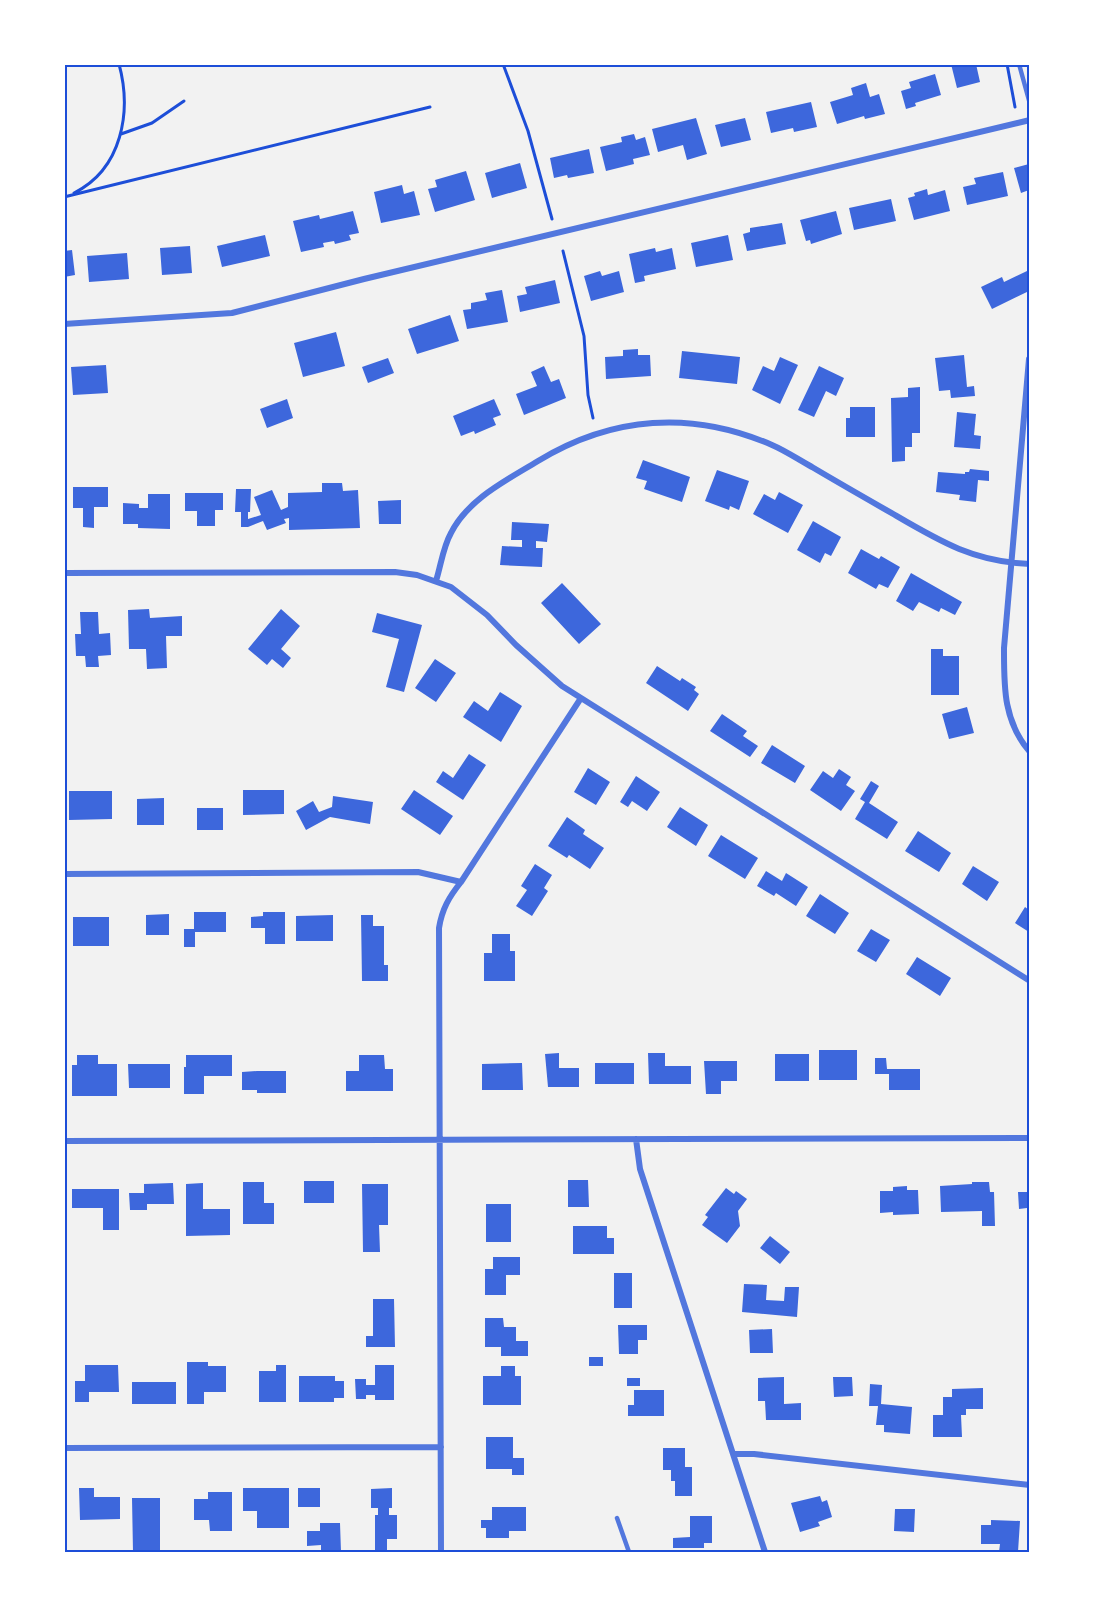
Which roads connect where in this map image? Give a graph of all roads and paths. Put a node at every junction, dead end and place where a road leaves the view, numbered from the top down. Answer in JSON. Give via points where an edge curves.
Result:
{"nodes":[{"id":1,"x":118,"y":64,"type":"edge"},
{"id":2,"x":503,"y":64,"type":"edge"},
{"id":3,"x":1007,"y":64,"type":"edge"},
{"id":4,"x":1019,"y":64,"type":"edge"},
{"id":5,"x":184,"y":101,"type":"dead end"},
{"id":6,"x":1029,"y":104,"type":"edge"},
{"id":7,"x":430,"y":107,"type":"dead end"},
{"id":8,"x":1015,"y":107,"type":"dead end"},
{"id":9,"x":1029,"y":120,"type":"edge"},
{"id":10,"x":121,"y":134,"type":"junction"},
{"id":11,"x":66,"y":197,"type":"edge"},
{"id":12,"x":552,"y":219,"type":"dead end"},
{"id":13,"x":563,"y":252,"type":"dead end"},
{"id":14,"x":64,"y":324,"type":"edge"},
{"id":15,"x":1029,"y":359,"type":"edge"},
{"id":16,"x":593,"y":418,"type":"dead end"},
{"id":17,"x":1012,"y":564,"type":"junction"},
{"id":18,"x":1029,"y":564,"type":"edge"},
{"id":19,"x":64,"y":573,"type":"edge"},
{"id":20,"x":436,"y":580,"type":"junction"},
{"id":21,"x":581,"y":698,"type":"junction"},
{"id":22,"x":1029,"y":752,"type":"edge"},
{"id":23,"x":64,"y":874,"type":"edge"},
{"id":24,"x":461,"y":882,"type":"junction"},
{"id":25,"x":1029,"y":981,"type":"edge"},
{"id":26,"x":1029,"y":1138,"type":"edge"},
{"id":27,"x":636,"y":1139,"type":"junction"},
{"id":28,"x":439,"y":1140,"type":"junction"},
{"id":29,"x":64,"y":1141,"type":"edge"},
{"id":30,"x":441,"y":1447,"type":"junction"},
{"id":31,"x":64,"y":1448,"type":"edge"},
{"id":32,"x":733,"y":1454,"type":"junction"},
{"id":33,"x":1029,"y":1485,"type":"edge"},
{"id":34,"x":617,"y":1518,"type":"dead end"},
{"id":35,"x":441,"y":1552,"type":"edge"},
{"id":36,"x":629,"y":1552,"type":"edge"},
{"id":37,"x":765,"y":1552,"type":"edge"}],
"edges":[{"from":1,"to":10,"type":"path","via":[[125,94]]},
{"from":2,"to":12,"type":"path","via":[[528,131]]},
{"from":3,"to":8,"type":"path"},
{"from":4,"to":6,"type":"lane"},
{"from":5,"to":10,"type":"path","via":[[152,123]]},
{"from":7,"to":11,"type":"path"},
{"from":9,"to":14,"type":"street","via":[[232,313]]},
{"from":10,"to":11,"type":"path","via":[[98,176]]},
{"from":13,"to":16,"type":"path","via":[[584,336]]},
{"from":15,"to":17,"type":"street"},
{"from":17,"to":18,"type":"street"},
{"from":17,"to":20,"type":"street","via":[[987,560],[947,544],[775,446],[712,425],[671,421],[630,425],[586,436],[502,483],[476,502],[451,532]]},
{"from":17,"to":22,"type":"street","via":[[1004,693],[1009,718]]},
{"from":19,"to":20,"type":"street","via":[[395,572]]},
{"from":20,"to":21,"type":"street","via":[[467,598],[562,686]]},
{"from":21,"to":24,"type":"street"},
{"from":21,"to":25,"type":"street"},
{"from":23,"to":24,"type":"street","via":[[418,872]]},
{"from":24,"to":28,"type":"street","via":[[444,905],[439,928]]},
{"from":26,"to":27,"type":"street"},
{"from":27,"to":28,"type":"street"},
{"from":27,"to":32,"type":"street","via":[[639,1169]]},
{"from":28,"to":29,"type":"street"},
{"from":28,"to":30,"type":"street"},
{"from":30,"to":31,"type":"street"},
{"from":30,"to":35,"type":"street"},
{"from":32,"to":33,"type":"street"},
{"from":32,"to":37,"type":"street"},
{"from":34,"to":36,"type":"lane"}]}
